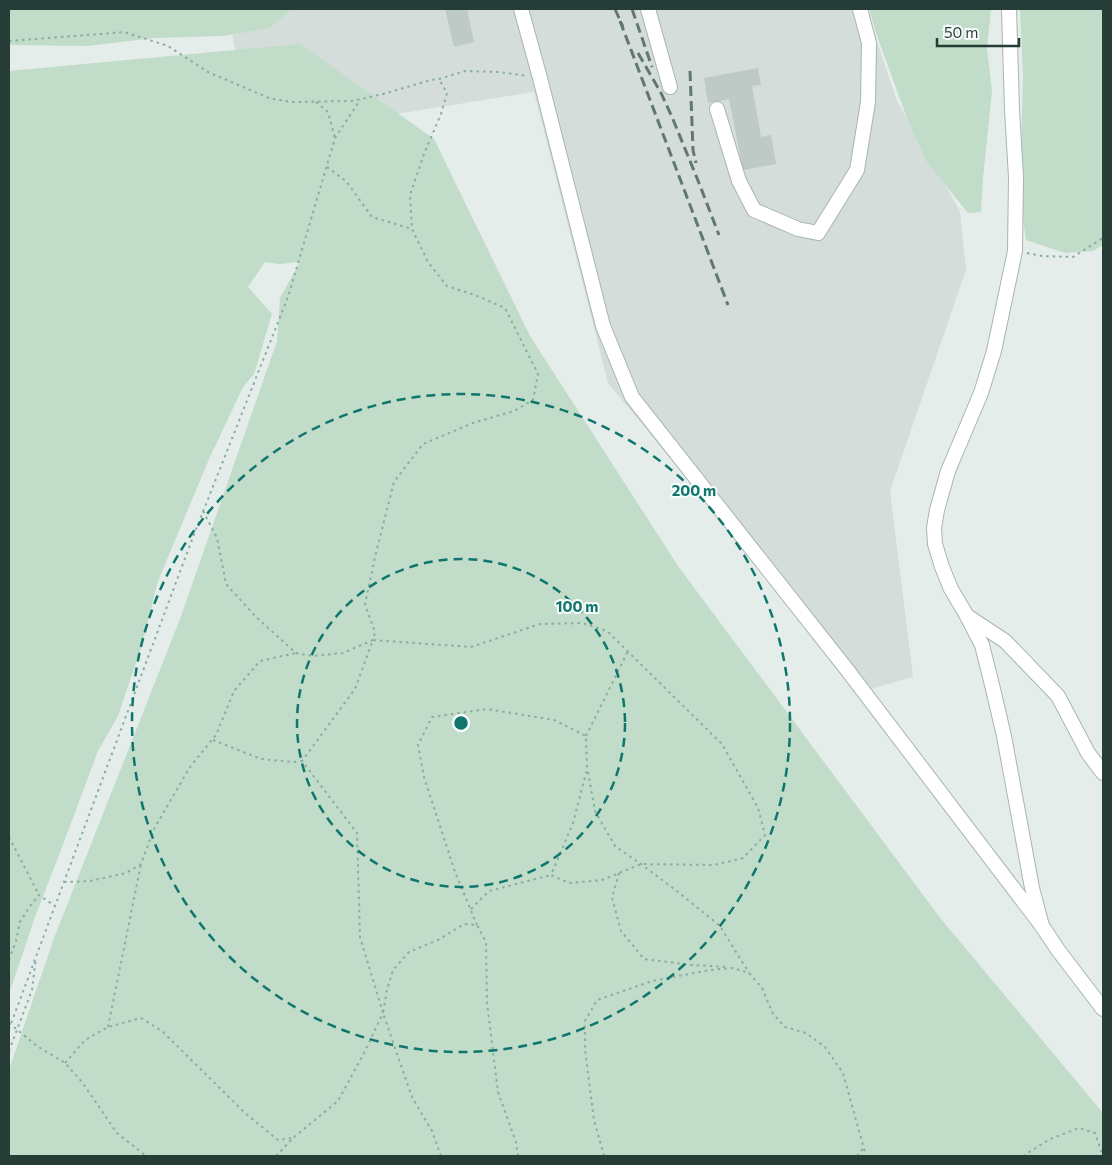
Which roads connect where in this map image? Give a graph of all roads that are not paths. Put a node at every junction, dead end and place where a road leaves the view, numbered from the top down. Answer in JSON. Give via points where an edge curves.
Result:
{"nodes":[{"id":1,"x":521,"y":9,"type":"edge"},
{"id":2,"x":648,"y":9,"type":"edge"},
{"id":3,"x":860,"y":9,"type":"edge"},
{"id":4,"x":1009,"y":9,"type":"edge"},
{"id":5,"x":670,"y":87,"type":"dead end"},
{"id":6,"x":717,"y":109,"type":"dead end"},
{"id":7,"x":966,"y":616,"type":"junction"},
{"id":8,"x":1103,"y":773,"type":"edge"},
{"id":9,"x":1042,"y":926,"type":"junction"},
{"id":10,"x":1103,"y":1010,"type":"edge"}],
"edges":[{"from":1,"to":9,"type":"street","via":[[603,326],[632,397],[785,590]]},
{"from":2,"to":5,"type":"street"},
{"from":3,"to":6,"type":"street","via":[[869,43],[868,102],[857,170],[818,233],[798,229],[754,210],[739,181]]},
{"from":4,"to":7,"type":"street","via":[[1016,177],[1014,251],[994,351],[981,393],[948,471],[934,528],[942,567]]},
{"from":7,"to":8,"type":"street","via":[[1005,641],[1058,696],[1088,753]]},
{"from":7,"to":9,"type":"street","via":[[982,645],[994,689]]},
{"from":9,"to":10,"type":"street"}]}
